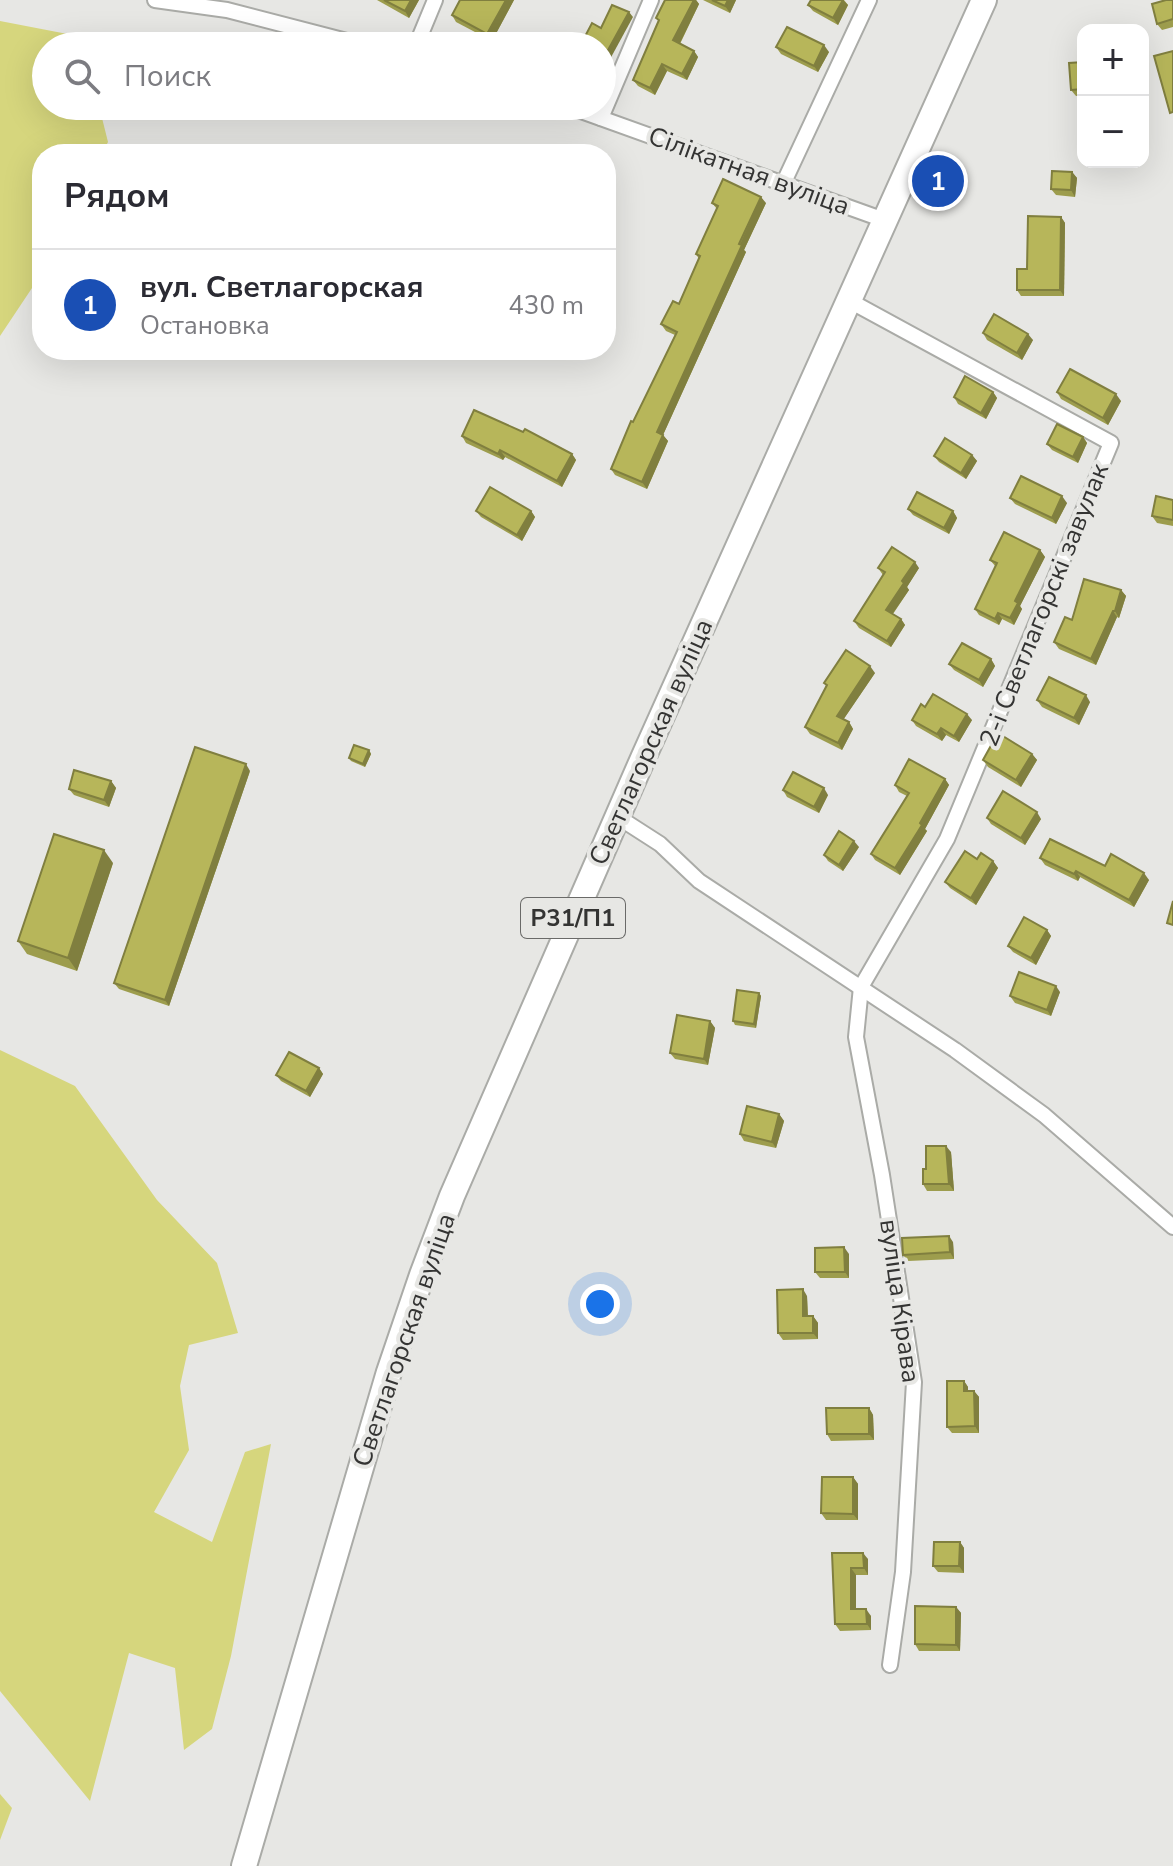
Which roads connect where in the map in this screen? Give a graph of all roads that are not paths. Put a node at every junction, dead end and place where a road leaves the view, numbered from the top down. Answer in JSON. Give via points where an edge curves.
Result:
{"nodes":[{"id":1,"x":155,"y":0,"type":"edge"},
{"id":2,"x":435,"y":0,"type":"edge"},
{"id":3,"x":651,"y":0,"type":"edge"},
{"id":4,"x":869,"y":0,"type":"edge"},
{"id":5,"x":984,"y":0,"type":"edge"},
{"id":6,"x":229,"y":5,"type":"edge"},
{"id":7,"x":319,"y":32,"type":"edge"},
{"id":8,"x":422,"y":32,"type":"edge"},
{"id":9,"x":616,"y":83,"type":"edge"},
{"id":10,"x":607,"y":120,"type":"edge"},
{"id":11,"x":784,"y":182,"type":"junction"},
{"id":12,"x":887,"y":221,"type":"junction"},
{"id":13,"x":850,"y":301,"type":"junction"},
{"id":14,"x":618,"y":817,"type":"junction"},
{"id":15,"x":861,"y":987,"type":"junction"},
{"id":16,"x":1173,"y":1227,"type":"edge"},
{"id":17,"x":890,"y":1665,"type":"dead end"},
{"id":18,"x":244,"y":1866,"type":"edge"}],
"edges":[{"from":1,"to":6,"type":"street"},
{"from":2,"to":8,"type":"street"},
{"from":3,"to":9,"type":"street"},
{"from":4,"to":11,"type":"street"},
{"from":5,"to":12,"type":"main road","name":"Светлагорская вуліца","number":"Р31/П1"},
{"from":6,"to":7,"type":"street"},
{"from":10,"to":11,"type":"street","name":"Сілікатная вуліца"},
{"from":11,"to":12,"type":"street","name":"Сілікатная вуліца"},
{"from":12,"to":13,"type":"main road","name":"Светлагорская вуліца","number":"Р31/П1"},
{"from":13,"to":14,"type":"main road","name":"Светлагорская вуліца","number":"Р31/П1"},
{"from":13,"to":15,"type":"street","name":"2-і Светлагорскі завулак","via":[[1111,443],[947,839]]},
{"from":14,"to":15,"type":"street","via":[[660,844],[699,881]]},
{"from":14,"to":18,"type":"main road","name":"Светлагорская вуліца","number":"Р31/П1","via":[[486,1115],[422,1275]]},
{"from":15,"to":16,"type":"street","via":[[1044,1115]]},
{"from":15,"to":17,"type":"street","name":"вуліца Кірава","via":[[856,1037],[914,1382],[903,1572]]}]}
